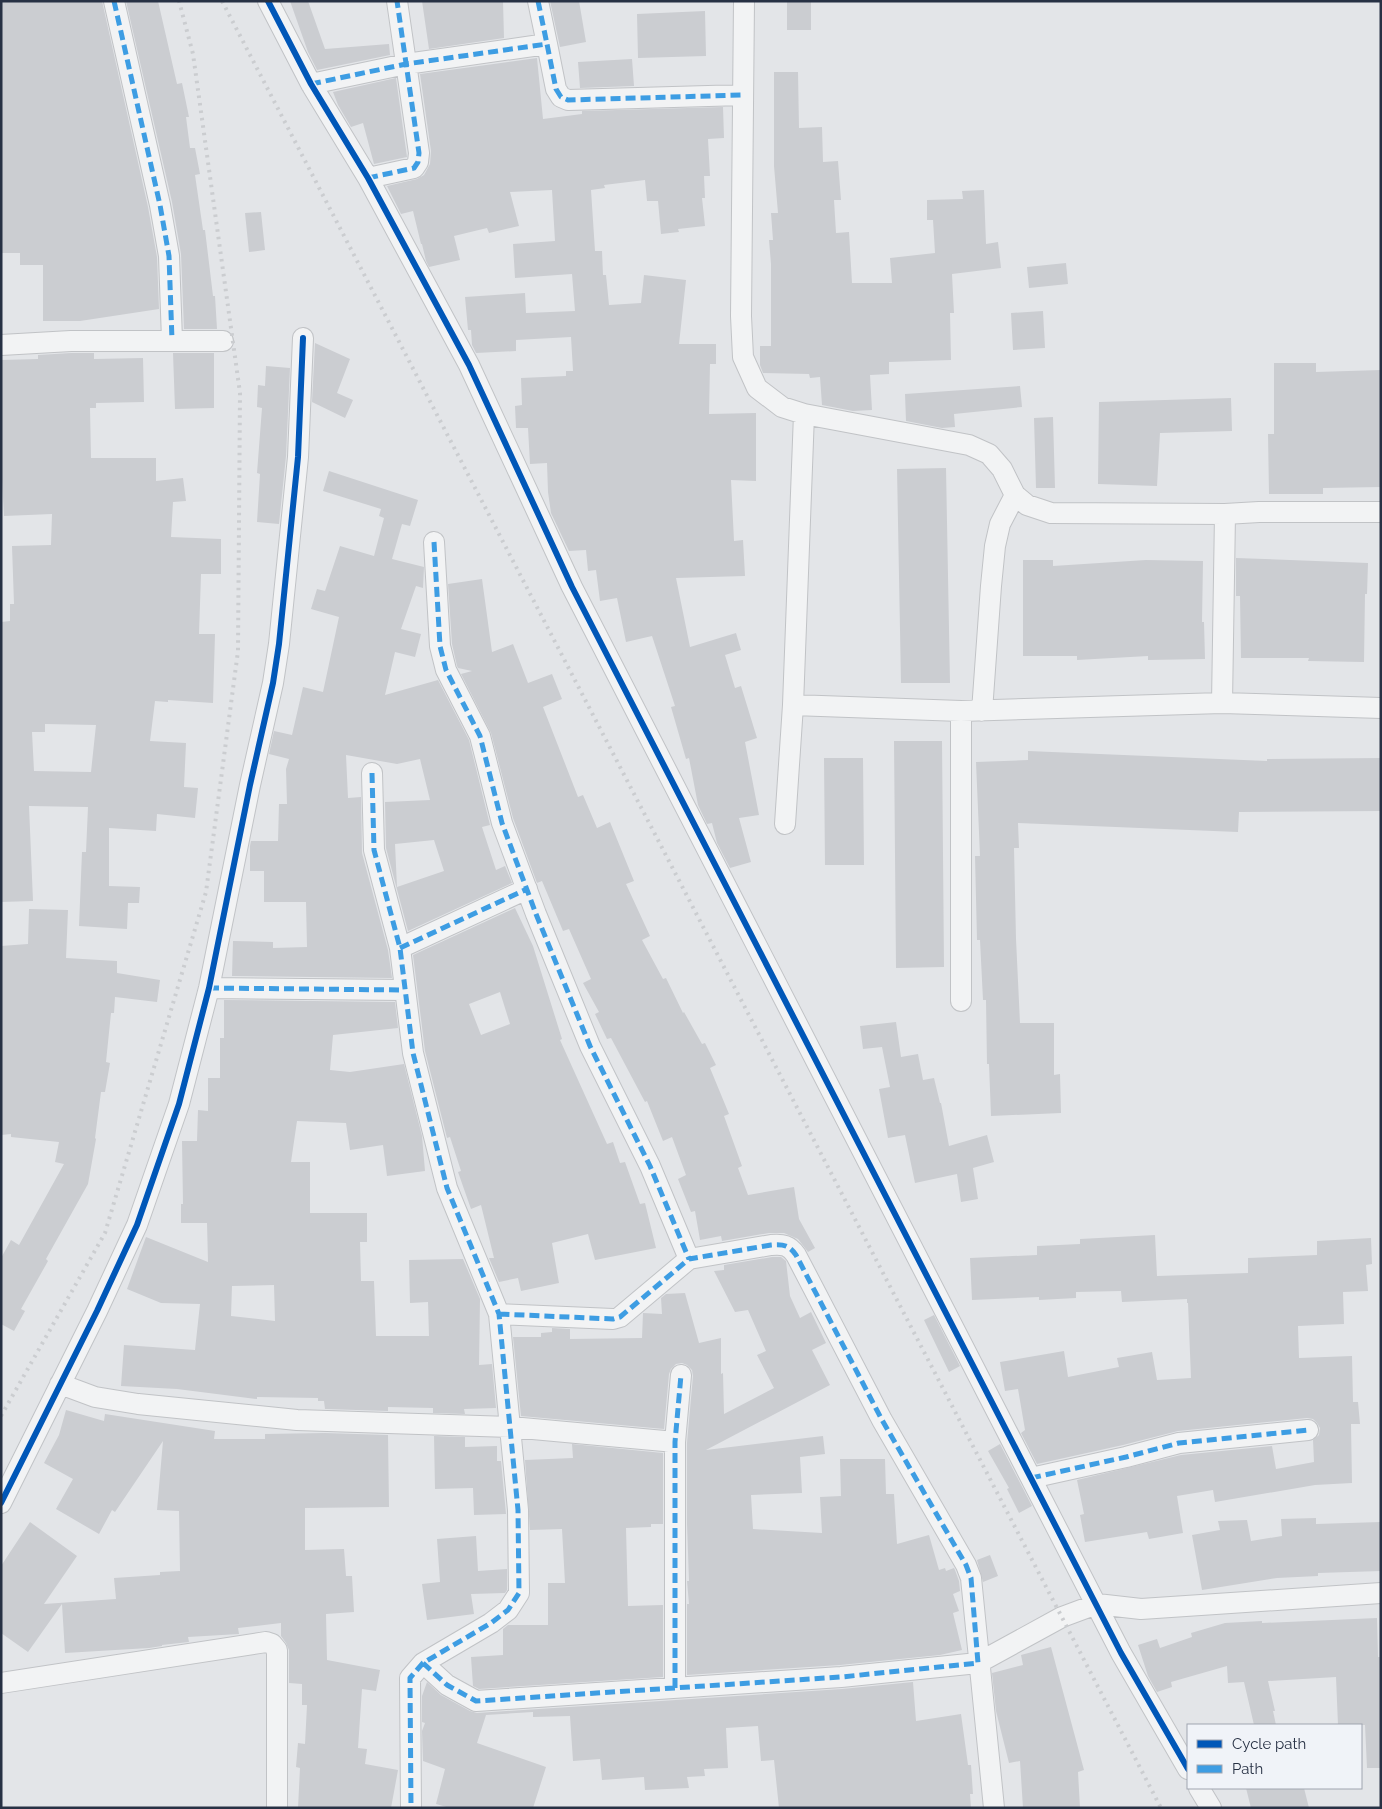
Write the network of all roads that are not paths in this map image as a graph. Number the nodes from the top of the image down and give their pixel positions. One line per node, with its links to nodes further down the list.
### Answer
1 (114, 1): 12 (street)
2 (268, 1): 8 (street)
3 (397, 1): 7 (street)
4 (538, 1): 6 (street)
5 (744, 1): 9 (street)
6 (547, 44): 7 (street); 9 (street)
7 (406, 64): 8 (street); 10 (street)
8 (311, 84): 10 (street)
9 (743, 94): 15 (street)
10 (368, 178): 39 (street)
11 (303, 338): 29 (street)
12 (172, 340): 13 (street); 14 (street)
13 (222, 341)
14 (1, 345)
15 (804, 414): 16 (street); 21 (street)
16 (1014, 495): 18 (street); 24 (street)
17 (1381, 512): 18 (street)
18 (1224, 514): 20 (street)
19 (434, 542): 27 (street)
20 (1222, 703): 22 (street); 24 (street)
21 (793, 705): 23 (street); 26 (street)
22 (1381, 708)
23 (962, 711): 24 (street); 31 (street)
24 (982, 711)
25 (372, 772): 28 (street)
26 (785, 824)
27 (527, 889): 28 (street); 32 (street)
28 (400, 948): 30 (street)
29 (209, 988): 30 (street); 35 (street)
30 (404, 990): 33 (street)
31 (961, 1001)
32 (689, 1259): 33 (street); 44 (street)
33 (499, 1314): 36 (street)
34 (680, 1375): 38 (street)
35 (60, 1384): 36 (street); 40 (street)
36 (511, 1426): 38 (street); 43 (street)
37 (1308, 1430): 39 (street)
38 (675, 1442): 46 (street)
39 (1031, 1478): 42 (street)
40 (1, 1503)
41 (1381, 1593): 42 (street)
42 (1097, 1604): 44 (street); 47 (street)
43 (423, 1663): 46 (street); 50 (street)
44 (978, 1663): 46 (street); 51 (street)
45 (1, 1682): 49 (street)
46 (675, 1688)
47 (1187, 1767)
48 (1200, 1789): 52 (street)
49 (277, 1808)
50 (411, 1808)
51 (994, 1808)
52 (1211, 1808)

